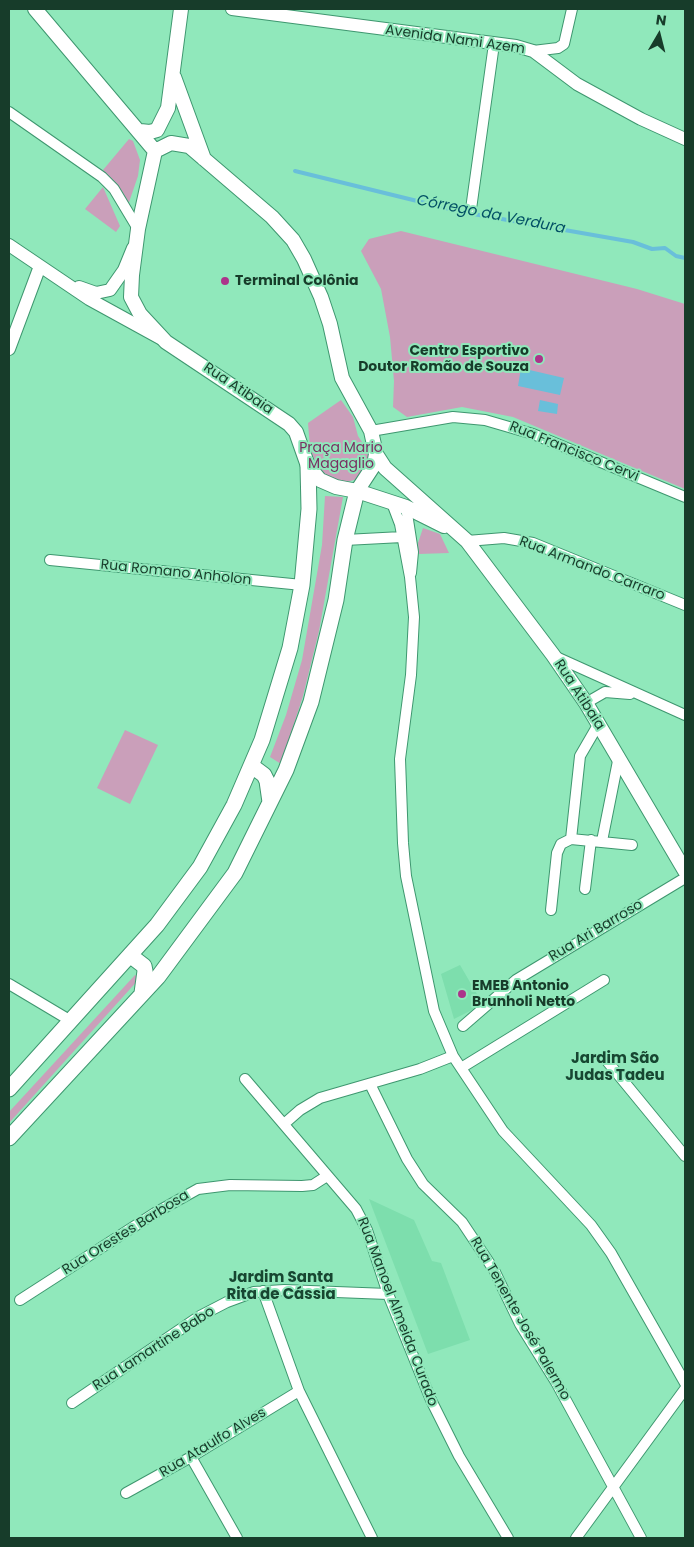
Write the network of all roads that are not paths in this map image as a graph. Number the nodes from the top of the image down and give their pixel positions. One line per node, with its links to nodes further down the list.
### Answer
1 (35, 9): 9 (main road)
2 (180, 9): 7 (main road)
3 (232, 9): 5 (street, Avenida Nami Azem)
4 (572, 9): 6 (street)
5 (494, 44): 6 (street, Avenida Nami Azem); 13 (street)
6 (533, 51): 10 (street, Avenida Nami Azem)
7 (173, 74): 9 (main road); 12 (main road)
8 (9, 112): 14 (street)
9 (140, 131): 11 (main road)
10 (685, 139)
11 (155, 151): 12 (main road); 14 (main road)
12 (204, 160): 20 (main road)
13 (471, 209)
14 (137, 235): 17 (street); 18 (main road)
15 (9, 245): 16 (street, Rua Atibaia)
16 (40, 266): 17 (street, Rua Atibaia); 19 (street)
17 (68, 284): 18 (street, Rua Atibaia)
18 (166, 342): 22 (main road, Rua Atibaia)
19 (9, 349)
20 (371, 431): 21 (main road); 25 (street, Rua Francisco Cervi)
21 (376, 454): 23 (main road, Rua Atibaia); 24 (main road)
22 (308, 466): 24 (main road, Rua Atibaia); 34 (main road)
23 (385, 468): 27 (main road); 28 (main road, Rua Atibaia)
24 (357, 491): 26 (main road, Rua Atibaia); 30 (main road)
25 (685, 497)
26 (392, 502): 27 (main road, Rua Atibaia); 29 (street)
27 (406, 507): 28 (main road, Rua Atibaia); 33 (street)
28 (455, 531): 31 (main road, Rua Atibaia)
29 (402, 537): 30 (street); 33 (street)
30 (345, 540): 43 (main road)
31 (467, 541): 35 (street, Rua Armando Carraro); 36 (main road, Rua Atibaia)
32 (50, 560): 34 (street, Rua Romano Anholon)
33 (410, 577): 57 (street)
34 (302, 585): 42 (main road)
35 (685, 605)
36 (553, 655): 37 (street); 38 (main road, Rua Atibaia)
37 (638, 695): 38 (street); 39 (street)
38 (586, 703): 40 (main road, Rua Atibaia)
39 (685, 715)
40 (598, 725): 41 (main road, Rua Atibaia); 44 (street)
41 (619, 756): 45 (street); 47 (main road, Rua Atibaia)
42 (252, 766): 43 (main road); 51 (main road)
43 (270, 804): 54 (main road)
44 (571, 839): 45 (street); 50 (street)
45 (596, 840): 46 (street); 49 (street)
46 (632, 845)
47 (685, 871)
48 (685, 878): 56 (street, Rua Ari Barroso)
49 (585, 889)
50 (551, 910)
51 (131, 956): 54 (main road); 55 (main road)
52 (604, 980): 59 (street)
53 (9, 984): 55 (street)
54 (141, 994): 64 (main road)
55 (71, 1021): 62 (main road)
56 (463, 1026)
57 (453, 1056): 59 (street); 61 (street)
58 (607, 1061): 65 (street)
59 (461, 1068): 70 (street)
60 (245, 1079): 63 (street, Rua Manoel Almeida Curado)
61 (370, 1084): 63 (street); 75 (street, Rua Tenente José Palermo)
62 (9, 1089)
63 (284, 1124): 66 (street, Rua Manoel Almeida Curado)
64 (9, 1138)
65 (685, 1156)
66 (327, 1176): 68 (street, Rua Manoel Almeida Curado); 69 (street, Rua Orestes Barbosa)
67 (263, 1291): 68 (street, Rua Lamartine Babo); 72 (street); 73 (street, Rua Lamartine Babo)
68 (388, 1294): 79 (street, Rua Manoel Almeida Curado)
69 (20, 1300)
70 (685, 1383)
71 (685, 1389): 75 (street)
72 (299, 1391): 74 (street, Rua Ataulfo Alves); 78 (street)
73 (72, 1403)
74 (191, 1457): 76 (street, Rua Ataulfo Alves); 77 (street)
75 (614, 1489): 80 (street); 81 (street, Rua Tenente José Palermo)
76 (126, 1493)
77 (237, 1538)
78 (372, 1538)
79 (508, 1538)
80 (576, 1538)
81 (641, 1538)

